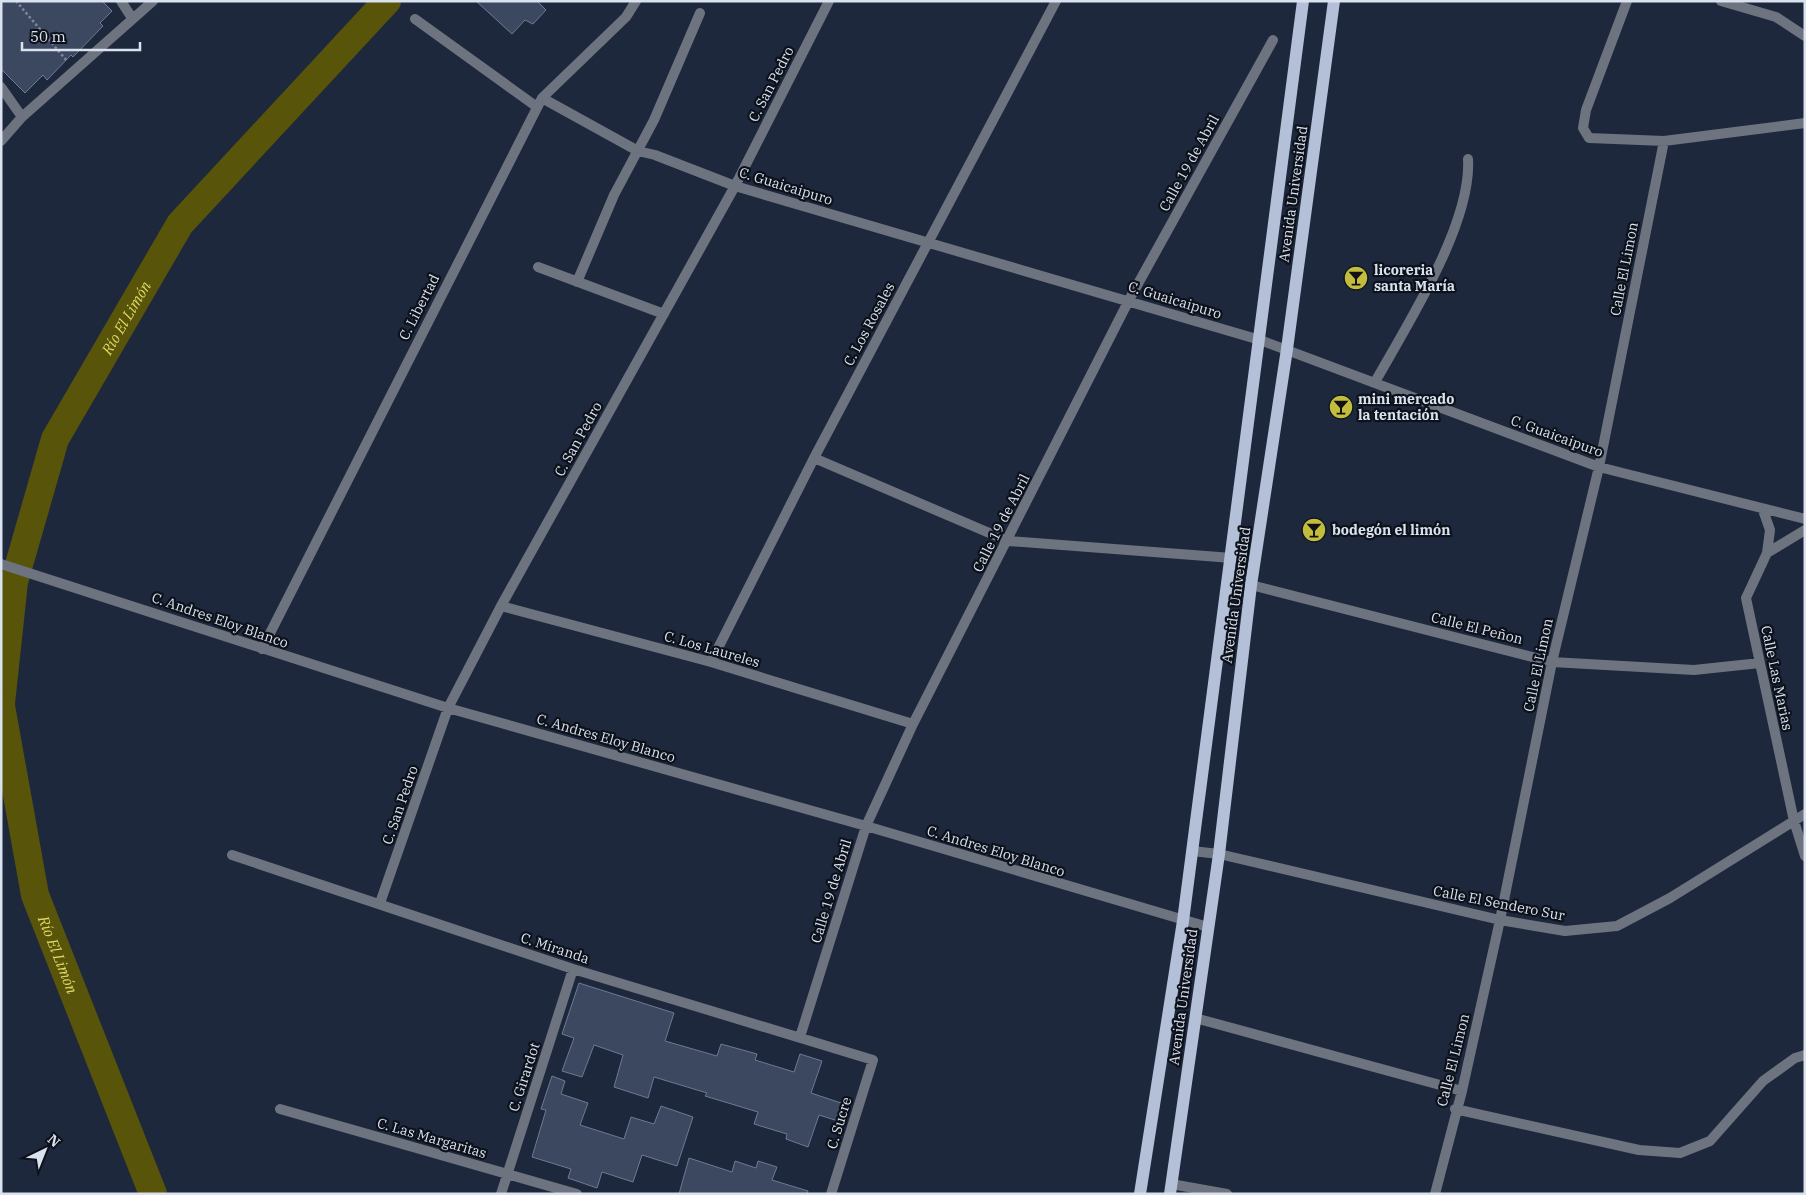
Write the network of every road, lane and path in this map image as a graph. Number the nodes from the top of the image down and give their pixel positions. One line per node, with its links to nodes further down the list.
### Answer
1 (16, 1): 16 (path)
2 (121, 1): 12 (street)
3 (153, 1): 12 (street)
4 (636, 1): 18 (street, C. Libertad)
5 (829, 1): 25 (street, C. San Pedro)
6 (1056, 1): 26 (street, C. Los Rosales)
7 (1303, 1): 31 (main road, Avenida Universidad)
8 (1334, 1): 32 (main road, Avenida Universidad)
9 (1627, 1): 21 (street)
10 (1721, 1): 14 (street)
11 (700, 13): 23 (street)
12 (132, 18): 16 (street)
13 (415, 19): 18 (street, C. Guaicaipuro)
14 (1805, 36)
15 (1273, 40): 29 (street, Calle 19 de Abril)
16 (74, 70): 19 (street)
17 (1, 87): 19 (street)
18 (539, 102): 23 (street, C. Guaicaipuro); 45 (street, C. Libertad)
19 (22, 117): 22 (street)
20 (1805, 123): 21 (street)
21 (1664, 140): 35 (street, Calle El Limon)
22 (1, 141)
23 (638, 152): 25 (street, C. Guaicaipuro); 28 (street)
24 (1468, 159): 33 (street)
25 (735, 186): 26 (street, C. Guaicaipuro); 30 (street, C. San Pedro)
26 (928, 243): 29 (street, C. Guaicaipuro); 34 (street, C. Los Rosales)
27 (538, 267): 28 (street)
28 (577, 282): 30 (street)
29 (1129, 300): 31 (street, C. Guaicaipuro); 39 (street, Calle 19 de Abril)
30 (664, 314): 44 (street, C. San Pedro)
31 (1260, 340): 32 (street, C. Guaicaipuro); 41 (main road, Avenida Universidad)
32 (1287, 349): 33 (street, C. Guaicaipuro); 43 (main road, Avenida Universidad)
33 (1375, 382): 35 (street, C. Guaicaipuro)
34 (814, 458): 39 (street); 46 (street, C. Los Rosales)
35 (1599, 467): 36 (street, C. Guaicaipuro); 47 (street, Calle El Limon)
36 (1763, 510): 37 (street, C. Guaicaipuro); 40 (street)
37 (1805, 519)
38 (1805, 530): 40 (street)
39 (1008, 541): 41 (street); 50 (street, Calle 19 de Abril)
40 (1768, 553): 48 (street, Calle Las Marias)
41 (1232, 558): 54 (main road, Avenida Universidad)
42 (1, 564): 45 (street, C. Andres Eloy Blanco)
43 (1251, 585): 47 (street, Calle El Peñon); 55 (main road, Avenida Universidad)
44 (502, 606): 46 (street, C. Los Laureles); 49 (street, C. San Pedro)
45 (262, 649): 49 (street, C. Andres Eloy Blanco)
46 (712, 662): 50 (street, C. Los Laureles)
47 (1552, 662): 48 (street, Calle El Peñon); 59 (street, Calle El Limon)
48 (1760, 663): 52 (street, Calle Las Marias)
49 (448, 708): 53 (street, C. Andres Eloy Blanco); 58 (street, C. San Pedro)
50 (914, 724): 53 (street, Calle 19 de Abril)
51 (1805, 814): 52 (street, Calle El Sendero Sur)
52 (1794, 821): 57 (street, Calle Las Marias); 59 (street, Calle El Sendero Sur)
53 (866, 826): 60 (street, C. Andres Eloy Blanco); 64 (street, Calle 19 de Abril)
54 (1192, 851): 55 (street, Calle El Sendero Sur); 60 (main road, Avenida Universidad)
55 (1219, 854): 59 (street, Calle El Sendero Sur); 61 (main road, Avenida Universidad)
56 (232, 855): 58 (street, C. Miranda)
57 (1805, 856)
58 (380, 903): 62 (street, C. Miranda)
59 (1500, 920): 67 (street, Calle El Limon)
60 (1183, 921): 61 (street, C. Andres Eloy Blanco); 75 (main road, Avenida Universidad)
61 (1208, 927): 63 (main road, Avenida Universidad)
62 (573, 969): 64 (street, C. Miranda); 70 (street, C. Girardot)
63 (1195, 1018): 67 (street); 71 (main road, Avenida Universidad)
64 (800, 1037): 66 (street, C. Miranda)
65 (1805, 1055): 69 (street)
66 (873, 1060): 74 (street, C. Sucre)
67 (1462, 1091): 69 (street, Calle El Limon)
68 (280, 1109): 70 (street, C. Las Margaritas)
69 (1455, 1109): 77 (street, Calle El Limon)
70 (508, 1174): 72 (street, C. Girardot); 73 (street, C. Las Margaritas)
71 (1170, 1189): 76 (street)
72 (501, 1194)
73 (577, 1194)
74 (831, 1194)
75 (1140, 1194)
76 (1227, 1194)
77 (1435, 1194)

